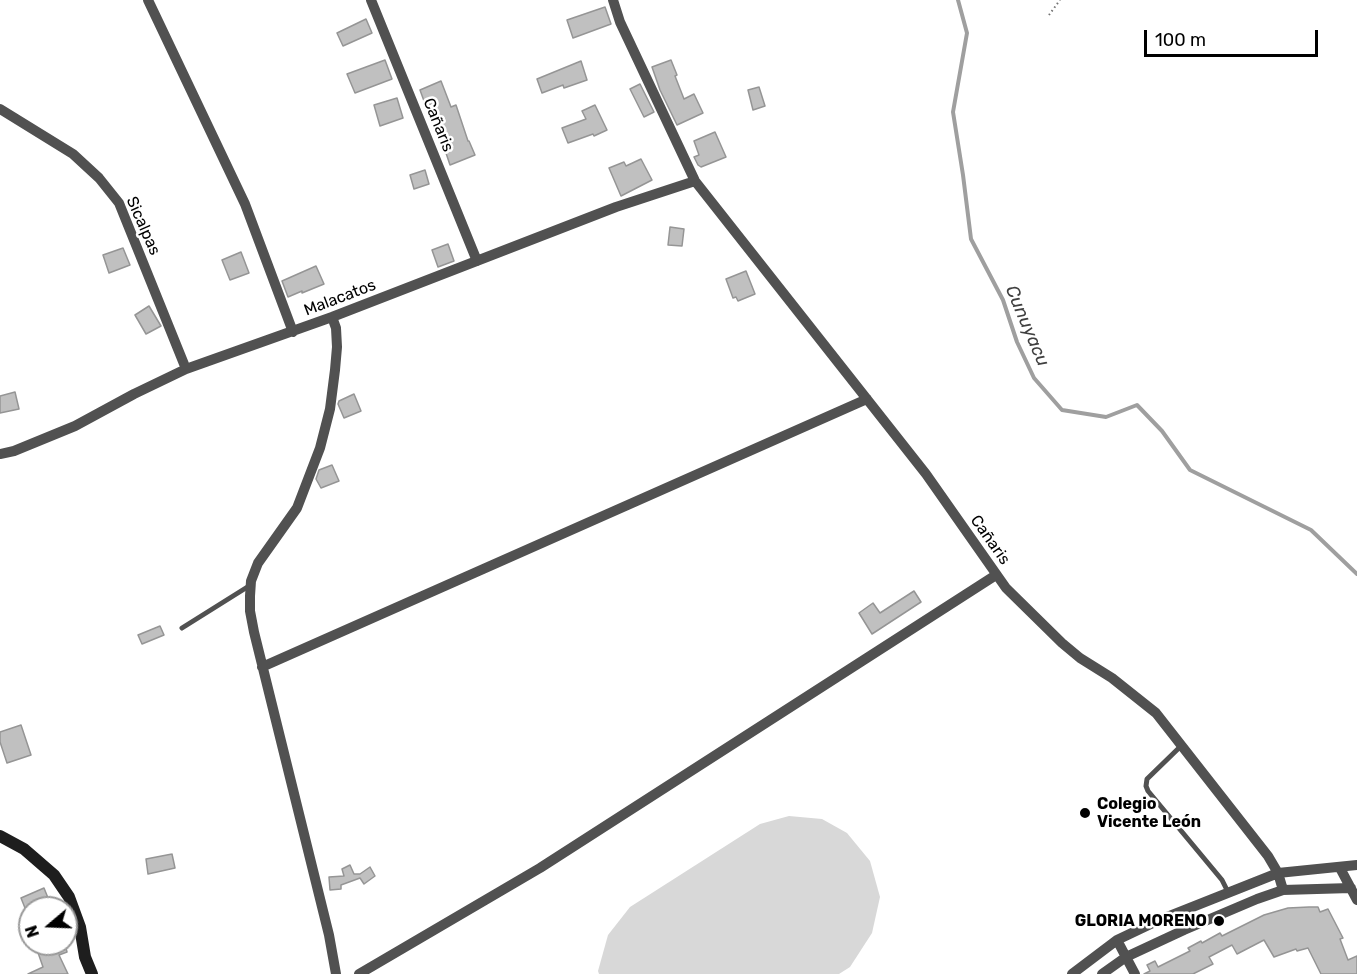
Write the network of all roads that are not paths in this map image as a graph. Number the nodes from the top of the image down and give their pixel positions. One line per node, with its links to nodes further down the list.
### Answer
1 (148, 0): 8 (street)
2 (371, 0): 6 (street, Cañaris)
3 (613, 0): 5 (street, Cañaris)
4 (0, 109): 9 (street, Sicalpas)
5 (695, 181): 6 (street, Malacatos); 10 (street, Cañaris)
6 (477, 261): 7 (street, Malacatos)
7 (332, 317): 8 (street, Malacatos); 13 (street)
8 (293, 332): 9 (street, Malacatos)
9 (186, 369): 11 (street, Malacatos)
10 (867, 399): 12 (street, Cañaris); 15 (street)
11 (0, 454)
12 (996, 574): 16 (street, Cañaris); 29 (street)
13 (251, 585): 14 (lane); 15 (street)
14 (182, 627)
15 (262, 667): 28 (street)
16 (1182, 745): 20 (street, Cañaris); 23 (lane)
17 (0, 836): 27 (street)
18 (1357, 865): 19 (street)
19 (1340, 868): 20 (street); 21 (street)
20 (1278, 873): 22 (street, Cañaris); 23 (street)
21 (1351, 888): 22 (street); 24 (street)
22 (1283, 890): 26 (street)
23 (1228, 892): 25 (street)
24 (1357, 900)
25 (1117, 940): 26 (street); 30 (street)
26 (1126, 957): 31 (street); 32 (street)
27 (92, 974)
28 (336, 974)
29 (359, 974)
30 (1072, 974)
31 (1102, 974)
32 (1135, 974)

